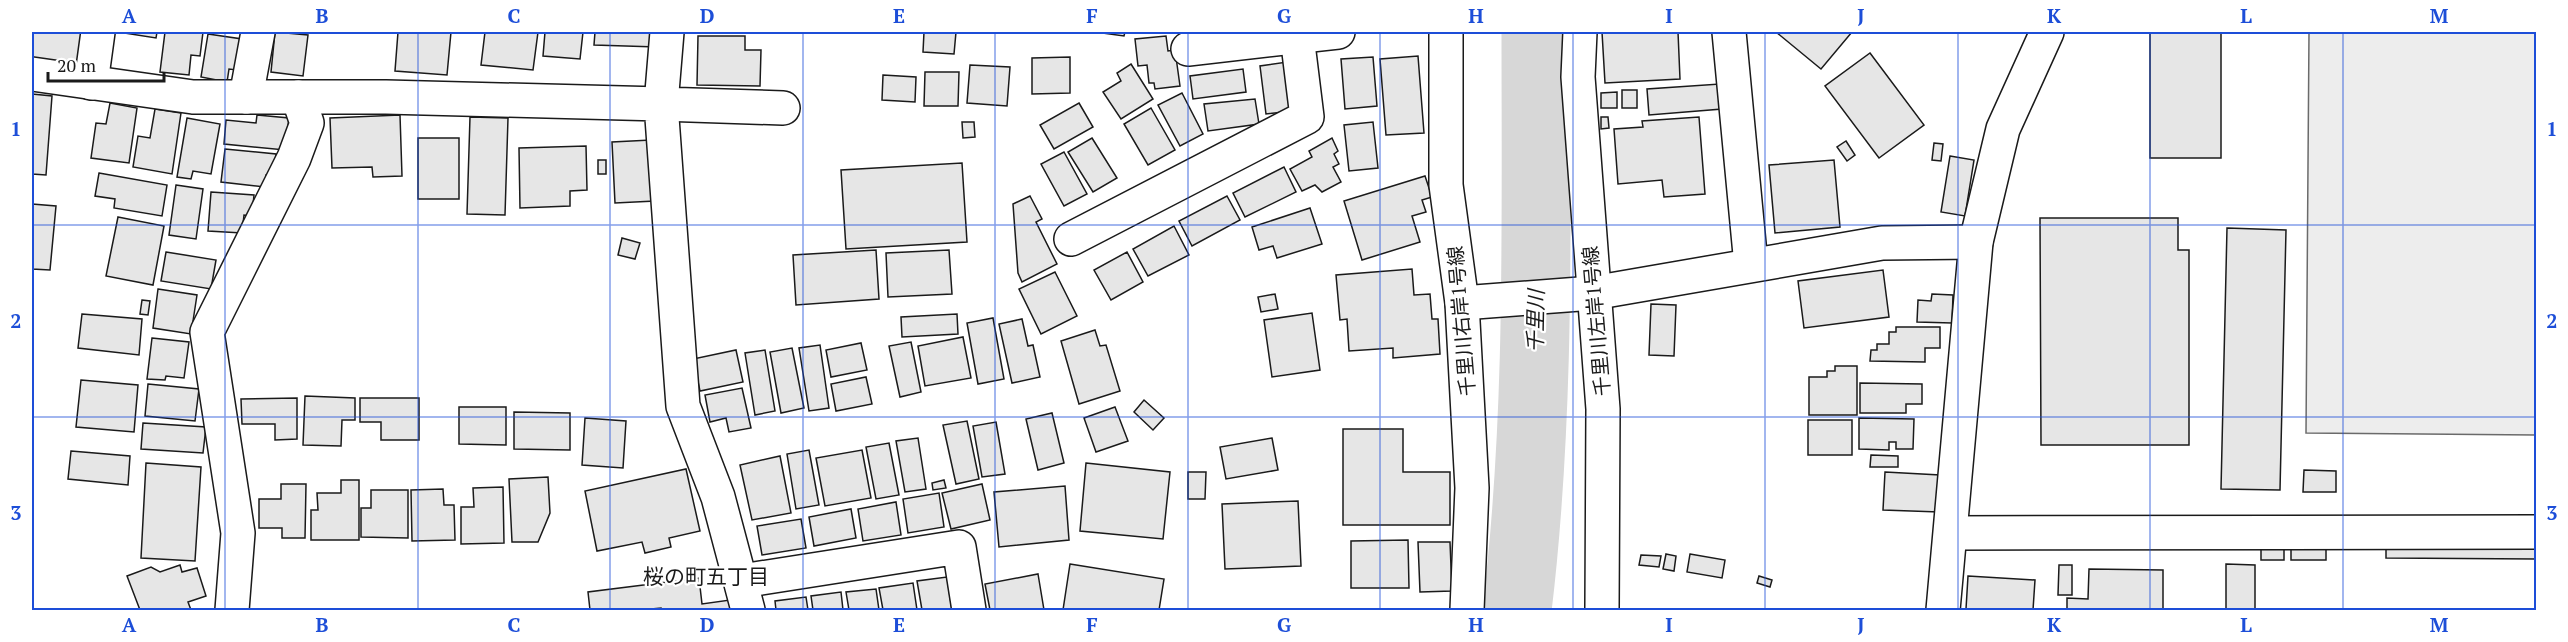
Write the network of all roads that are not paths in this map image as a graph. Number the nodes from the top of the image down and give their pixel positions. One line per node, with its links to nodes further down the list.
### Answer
1 (98, 32): 12 (street)
2 (258, 32): 13 (street)
3 (667, 32): 15 (street)
4 (1338, 32): 9 (street)
5 (1446, 32): 21 (street, 千里川右岸1号線)
6 (1580, 32): 20 (street, 千里川左岸1号線)
7 (1729, 32): 19 (street)
8 (2047, 32): 18 (street)
9 (1297, 36): 10 (street); 17 (street)
10 (1188, 49)
11 (32, 74): 12 (street)
12 (91, 82): 13 (street)
13 (246, 97): 14 (street)
14 (298, 97): 15 (street); 25 (street)
15 (660, 104): 16 (street); 24 (street)
16 (783, 108)
17 (1071, 238)
18 (1976, 242): 19 (street); 23 (street)
19 (1751, 265): 20 (street)
20 (1593, 293): 21 (street); 28 (street, 千里川左岸1号線)
21 (1462, 303): 27 (street, 千里川右岸1号線)
22 (2536, 532): 23 (street)
23 (1952, 533): 29 (street)
24 (745, 596): 26 (street)
25 (232, 610)
26 (969, 610)
27 (1467, 610)
28 (1602, 610)
29 (1943, 610)

